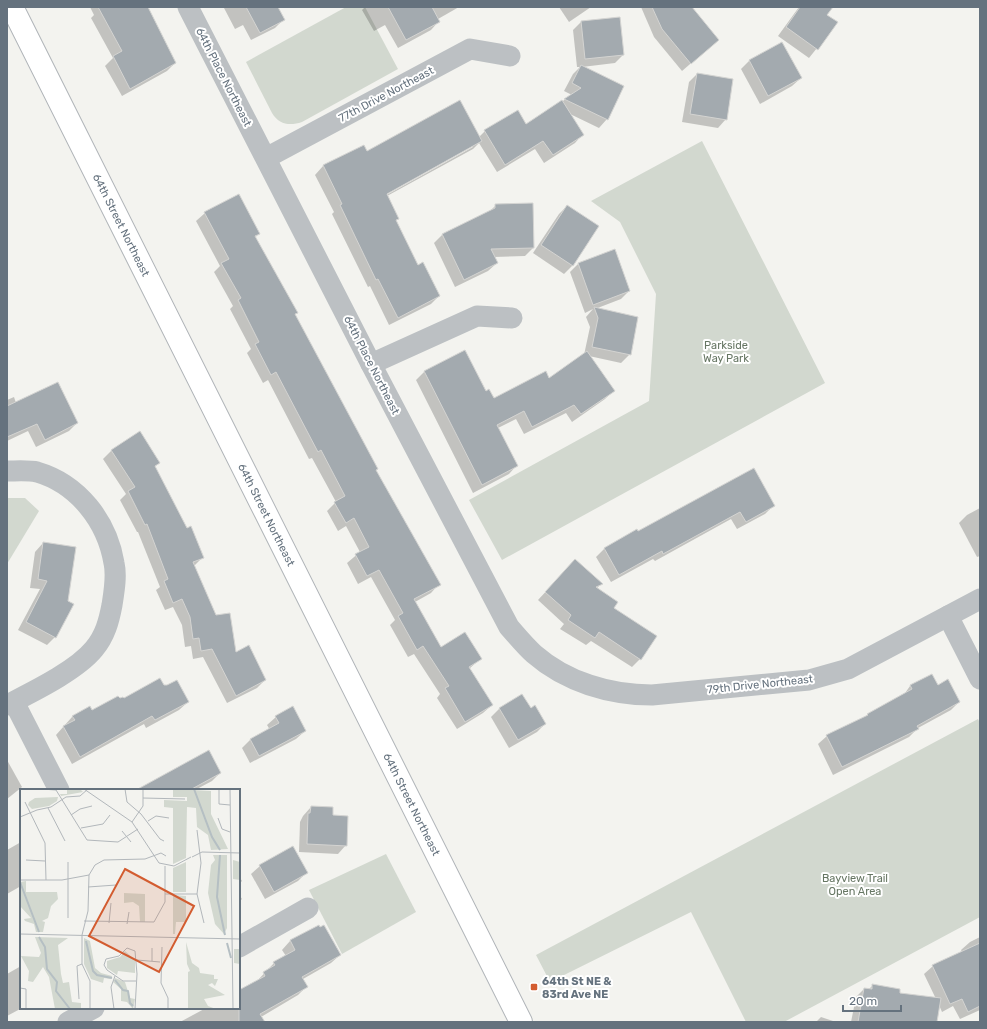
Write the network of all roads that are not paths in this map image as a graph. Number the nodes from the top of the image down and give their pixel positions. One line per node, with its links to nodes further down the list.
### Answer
1 (12, 7): 18 (main road, 64th Street Northeast)
2 (188, 7): 4 (street, 64th Place Northeast)
3 (510, 56): 4 (street, 77th Drive Northeast)
4 (266, 158): 6 (street, 64th Place Northeast)
5 (512, 318): 6 (street)
6 (371, 364): 11 (street, 64th Place Northeast)
7 (7, 471): 12 (street)
8 (980, 599): 9 (street, 79th Drive Northeast)
9 (948, 616): 10 (street); 11 (street, 79th Drive Northeast)
10 (980, 679)
11 (595, 688)
12 (10, 704): 13 (street)
13 (58, 789)
14 (308, 908): 15 (street)
15 (240, 946)
16 (92, 1009): 17 (street)
17 (68, 1022)
18 (521, 1022)

